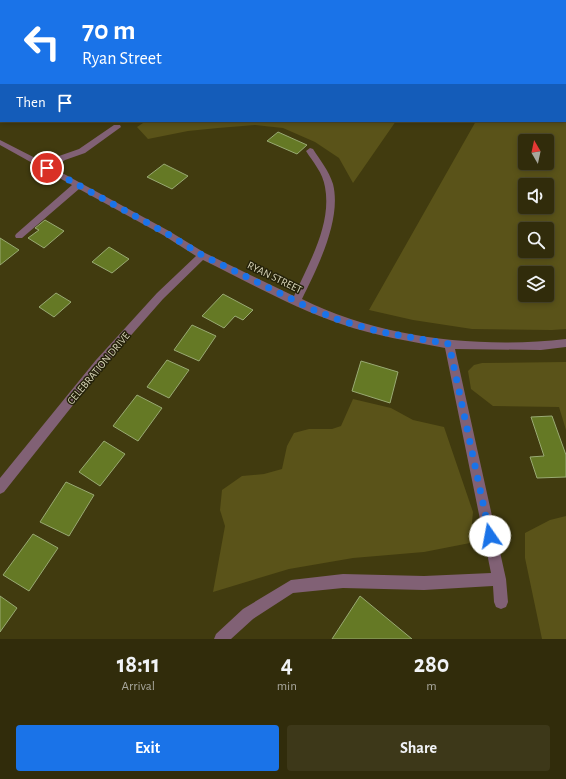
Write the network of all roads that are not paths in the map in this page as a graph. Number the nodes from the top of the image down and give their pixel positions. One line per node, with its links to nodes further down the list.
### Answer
1 (117, 127): 4 (street)
2 (0, 142): 4 (street, RYAN STREET)
3 (310, 151): 8 (street)
4 (47, 168): 5 (street, RYAN STREET)
5 (78, 185): 6 (street); 7 (street, RYAN STREET)
6 (18, 236)
7 (202, 255): 8 (street, RYAN STREET); 11 (street, CELEBRATION DRIVE)
8 (296, 301): 10 (street, RYAN STREET)
9 (566, 343): 10 (street, RYAN STREET)
10 (449, 344): 12 (street)
11 (0, 488)
12 (499, 579): 13 (street); 14 (street)
13 (500, 602)
14 (221, 639)

